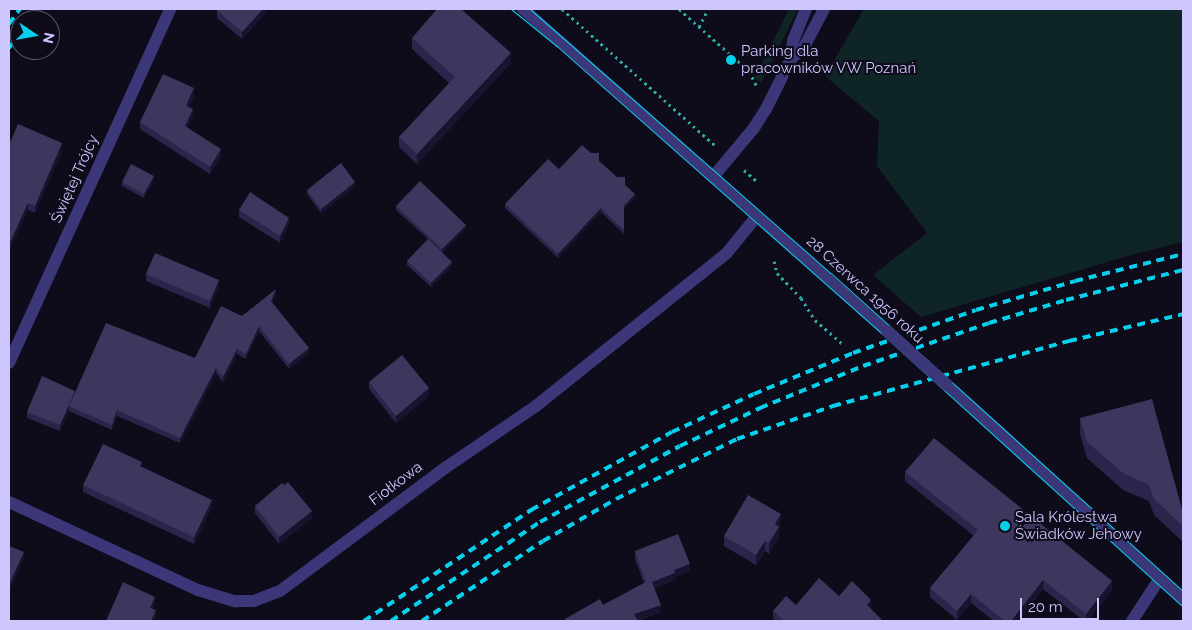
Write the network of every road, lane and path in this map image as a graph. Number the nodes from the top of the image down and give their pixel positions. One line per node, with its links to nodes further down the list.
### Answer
1 (170, 9): 17 (street, Świętej Trójcy)
2 (523, 9): 12 (street, 28 Czerwca 1956 roku)
3 (562, 9): 11 (path)
4 (679, 9): 8 (path)
5 (708, 9): 8 (path)
6 (806, 9): 9 (street)
7 (824, 9): 9 (street)
8 (699, 27): 10 (path)
9 (791, 59): 11 (street)
10 (756, 85)
11 (729, 158): 12 (street); 13 (path)
12 (714, 177): 14 (street, 28 Czerwca 1956 roku)
13 (758, 182)
14 (757, 216): 18 (street, Fiołkowa); 19 (street, 28 Czerwca 1956 roku, bridge)
15 (774, 261): 16 (path)
16 (844, 345)
17 (9, 363)
18 (9, 502)
19 (1160, 578): 20 (street, 28 Czerwca 1956 roku); 21 (street)
20 (1183, 599)
21 (1132, 621)

